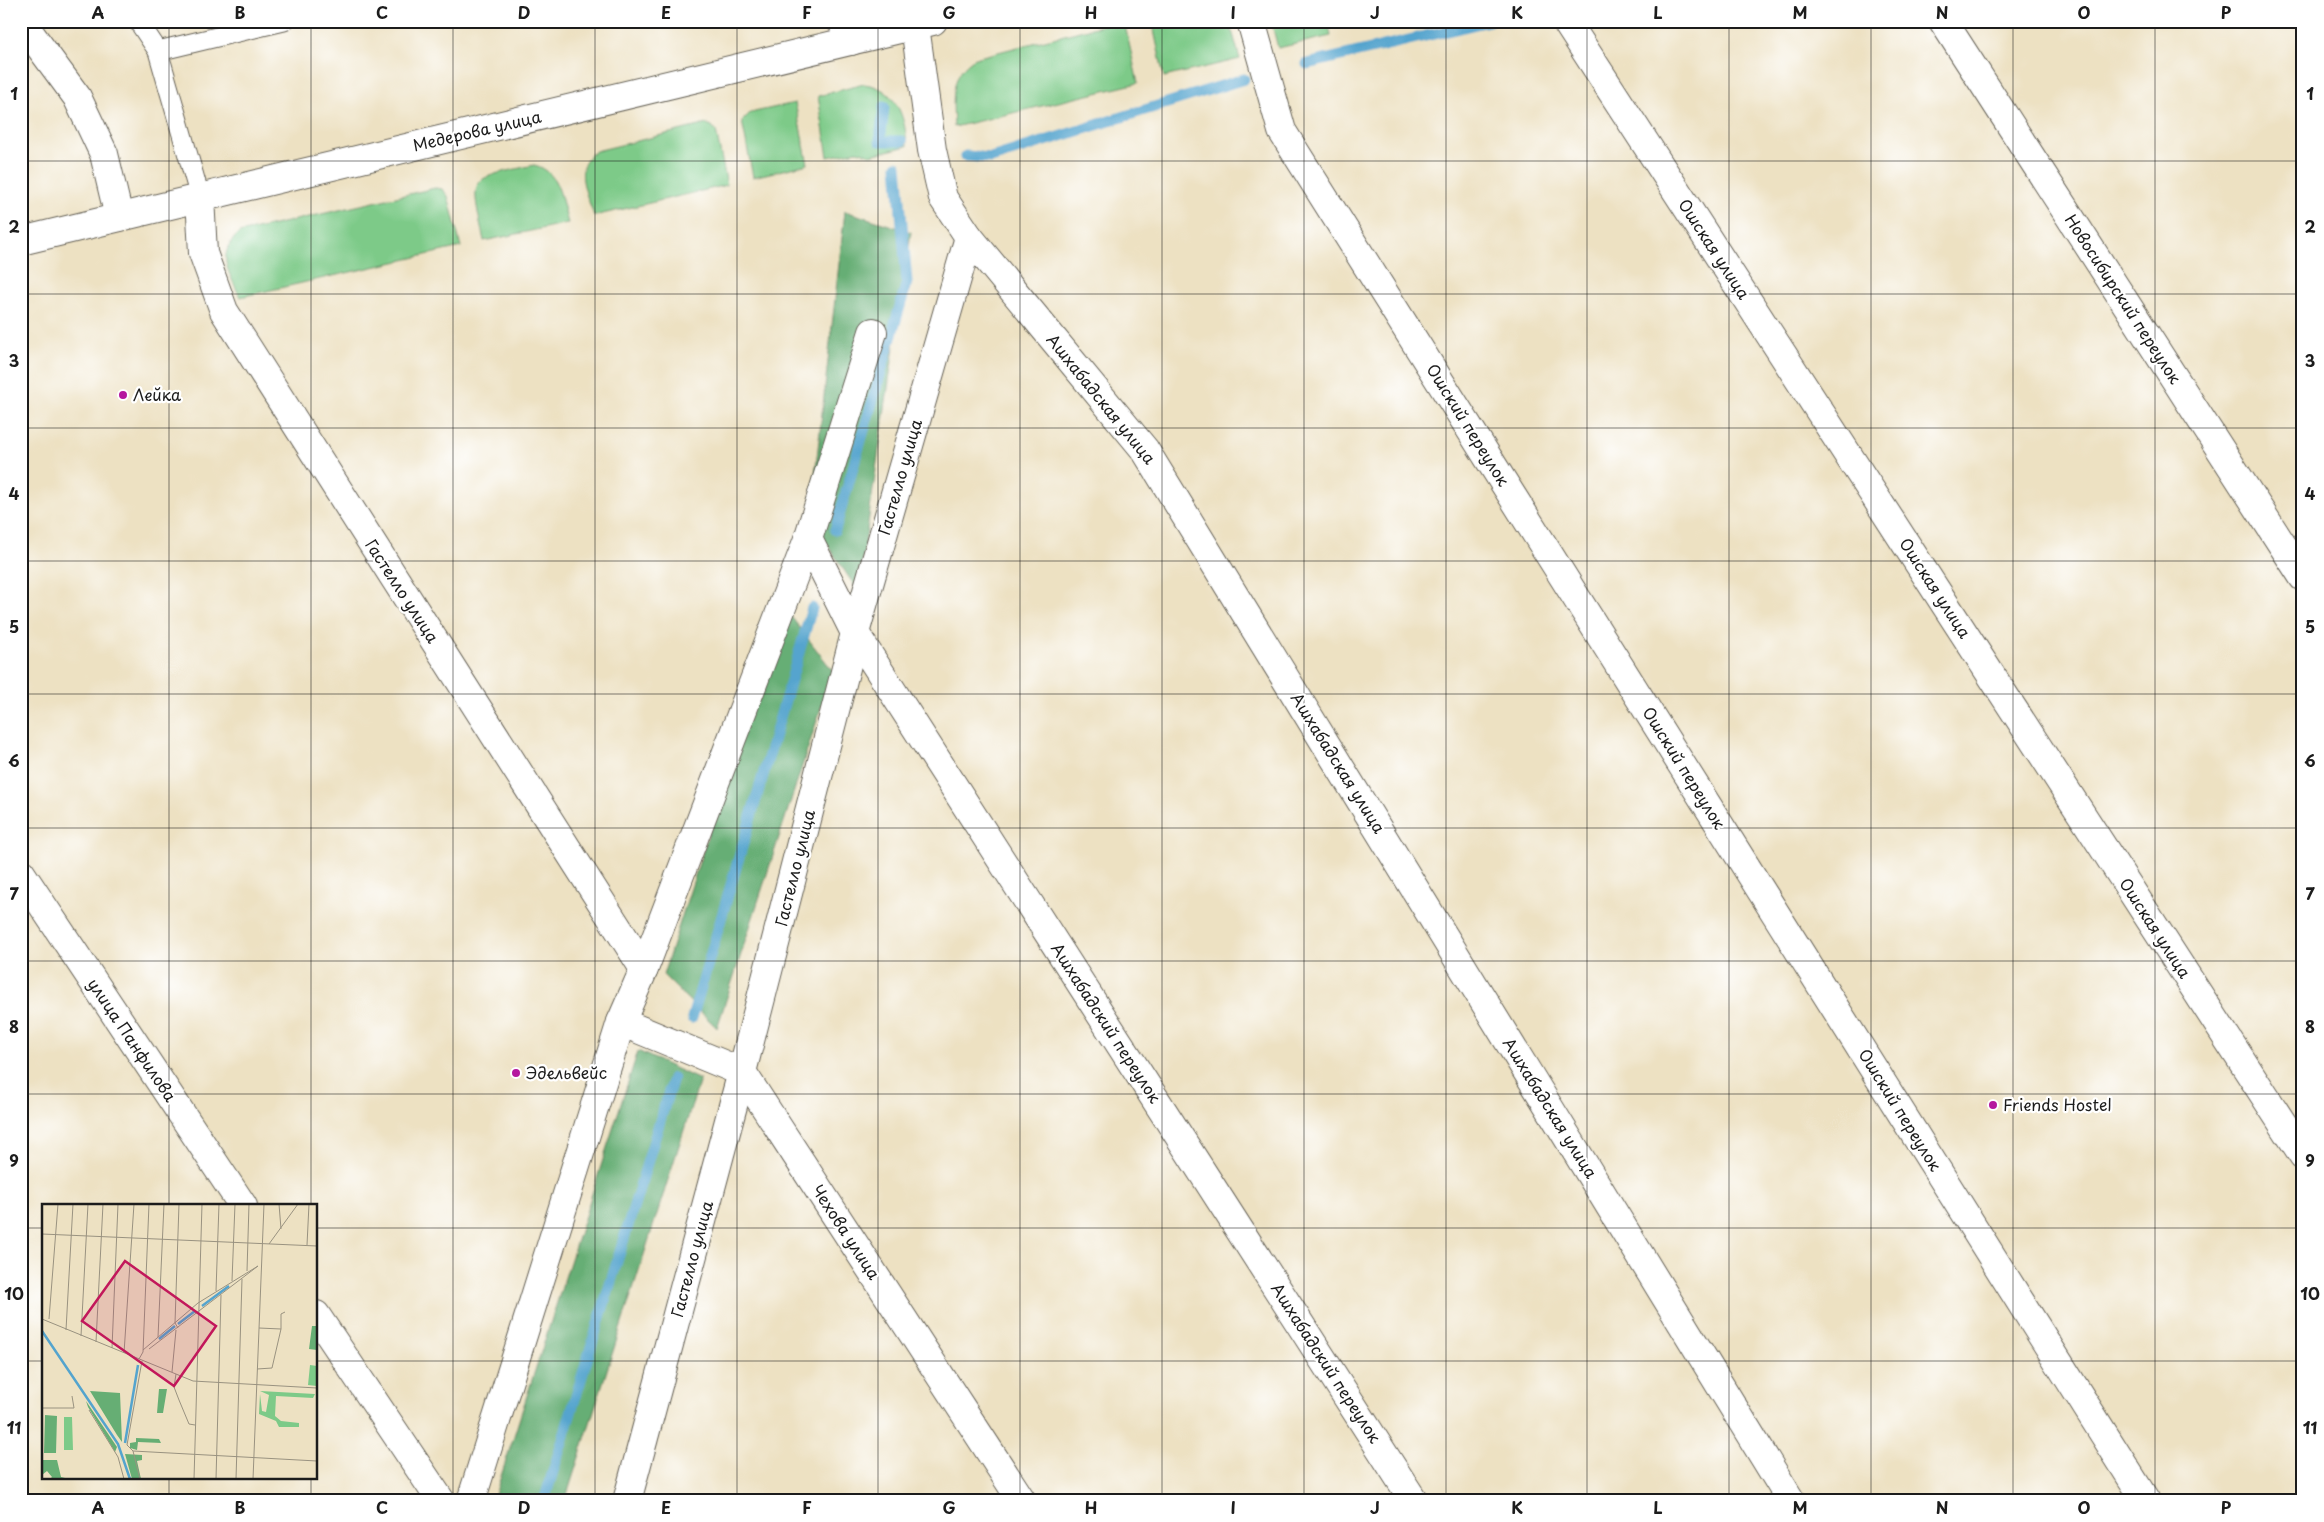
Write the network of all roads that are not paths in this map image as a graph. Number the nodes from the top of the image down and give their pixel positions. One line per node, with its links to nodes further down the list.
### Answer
1 (138, 21): 9 (lane)
2 (284, 21): 9 (lane)
3 (1251, 21): 31 (street, Ошский переулок)
4 (1566, 21): 22 (street, Ошская улица)
5 (1943, 21): 16 (street, Новосибирский переулок)
6 (21, 22): 11 (street)
7 (924, 23): 8 (street, Медерова улица); 12 (street, Ашхабадская улица)
8 (847, 31): 10 (street, Медерова улица)
9 (158, 50): 10 (lane)
10 (200, 197): 11 (street, Медерова улица); 19 (street, Гастелло улица)
11 (119, 216): 13 (street, Медерова улица)
12 (969, 237): 17 (street, Гастелло улица); 30 (street, Ашхабадская улица)
13 (21, 241)
14 (873, 332): 15 (street)
15 (808, 539): 17 (street, Ашхабадский переулок); 19 (street)
16 (2303, 577)
17 (855, 633): 21 (street, Гастелло улица); 29 (street, Ашхабадский переулок)
18 (21, 873): 23 (street, улица Панфилова)
19 (644, 969): 20 (street)
20 (621, 1022): 21 (street); 26 (street)
21 (742, 1072): 27 (street, Гастелло улица); 28 (street, Чехова улица)
22 (2303, 1155)
23 (243, 1204)
24 (318, 1317): 25 (street)
25 (441, 1501)
26 (471, 1501)
27 (628, 1501)
28 (1022, 1501)
29 (1414, 1501)
30 (1791, 1501)
31 (2146, 1501)

